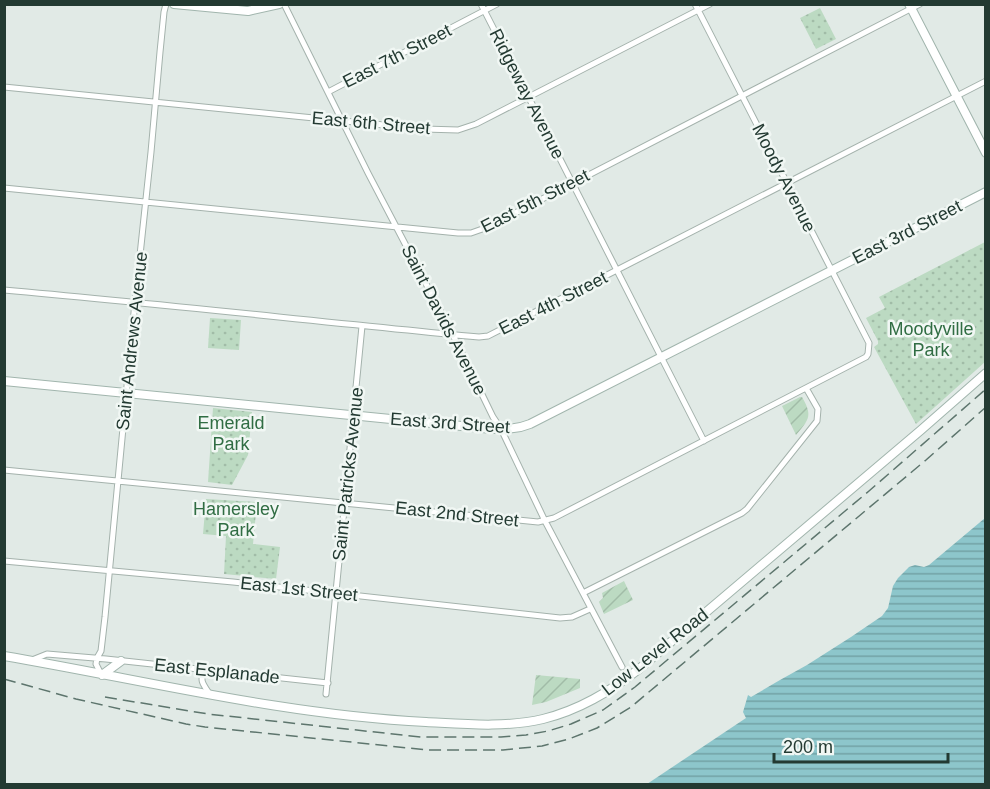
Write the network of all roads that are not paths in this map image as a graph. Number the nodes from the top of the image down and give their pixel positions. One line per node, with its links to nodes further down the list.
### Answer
1 (166, 4): 16 (street, Saint Andrews Avenue)
2 (174, 4): 3 (street)
3 (281, 4): 12 (street, Saint Davids Avenue)
4 (481, 4): 9 (street, Ridgeway Avenue)
5 (497, 4): 9 (street, East 7th Street)
6 (710, 4): 8 (street, East 6th Street)
7 (914, 6): 13 (street, East 5th Street); 14 (street)
8 (696, 7): 13 (street, Moody Avenue); 15 (street, East 6th Street)
9 (484, 11): 12 (street, East 7th Street); 15 (street, Ridgeway Avenue)
10 (986, 81): 14 (street, East 4th Street)
11 (4, 87): 16 (street, East 6th Street)
12 (328, 92): 17 (street, Saint Davids Avenue)
13 (742, 96): 19 (street, East 5th Street); 20 (street, Moody Avenue)
14 (956, 96): 18 (street); 20 (street, East 4th Street)
15 (528, 97): 17 (street, East 6th Street); 19 (street, Ridgeway Avenue)
16 (155, 102): 17 (street, East 6th Street); 23 (street, Saint Andrews Avenue)
17 (342, 120): 24 (street, Saint Davids Avenue)
18 (986, 153)
19 (572, 183): 24 (street, East 5th Street); 25 (street, Ridgeway Avenue)
20 (786, 183): 25 (street, East 4th Street); 26 (street, Moody Avenue)
21 (4, 188): 23 (street, East 5th Street)
22 (986, 192): 26 (street, East 3rd Street)
23 (146, 203): 24 (street, East 5th Street); 28 (street, Saint Andrews Avenue)
24 (396, 227): 30 (street, Saint Davids Avenue)
25 (617, 270): 30 (street, East 4th Street); 32 (street, Ridgeway Avenue)
26 (831, 271): 31 (street, Moody Avenue); 32 (street, East 3rd Street)
27 (4, 290): 28 (street, East 4th Street)
28 (135, 302): 29 (street, East 4th Street); 36 (street, Saint Andrews Avenue)
29 (362, 326): 30 (street, East 4th Street); 37 (street, Saint Patricks Avenue)
30 (452, 334): 38 (street, Saint Davids Avenue)
31 (869, 351): 35 (street, East 2nd Street)
32 (662, 357): 38 (street, East 3rd Street); 39 (street, Ridgeway Avenue)
33 (986, 373): 60 (street, Low Level Road)
34 (4, 381): 36 (street, East 3rd Street)
35 (806, 388): 39 (street, East 2nd Street); 47 (street)
36 (126, 393): 37 (street, East 3rd Street); 41 (street, Saint Andrews Avenue)
37 (354, 416): 38 (street, East 3rd Street); 42 (street, Saint Patricks Avenue)
38 (501, 429): 43 (street, Saint Davids Avenue)
39 (704, 441): 43 (street, East 2nd Street)
40 (4, 470): 41 (street, East 2nd Street)
41 (118, 482): 42 (street, East 2nd Street); 45 (street, Saint Andrews Avenue)
42 (345, 503): 43 (street, East 2nd Street); 46 (street, Saint Patricks Avenue)
43 (546, 521): 47 (street, Saint Davids Avenue)
44 (4, 561): 45 (street, East 1st Street)
45 (110, 570): 46 (street, East 1st Street); 49 (street, Saint Andrews Avenue)
46 (336, 593): 48 (street, East 1st Street); 58 (street, Saint Patricks Avenue)
47 (583, 593): 48 (street, Saint Davids Avenue)
48 (590, 609): 55 (street, Saint Davids Avenue)
49 (101, 651): 51 (street, Saint Andrews Avenue); 52 (street)
50 (4, 656): 53 (street, East Esplanade)
51 (97, 658): 52 (street, East Esplanade); 53 (street, East Esplanade); 57 (street)
52 (106, 659): 54 (street, East Esplanade)
53 (31, 661): 57 (street, East Esplanade)
54 (121, 661): 56 (street, East Esplanade); 57 (street)
55 (621, 667)
56 (204, 669): 58 (street, East Esplanade); 60 (street)
57 (102, 675): 60 (street, Low Level Road)
58 (328, 683): 59 (street, Saint Patricks Avenue)
59 (326, 694)
60 (210, 695)

